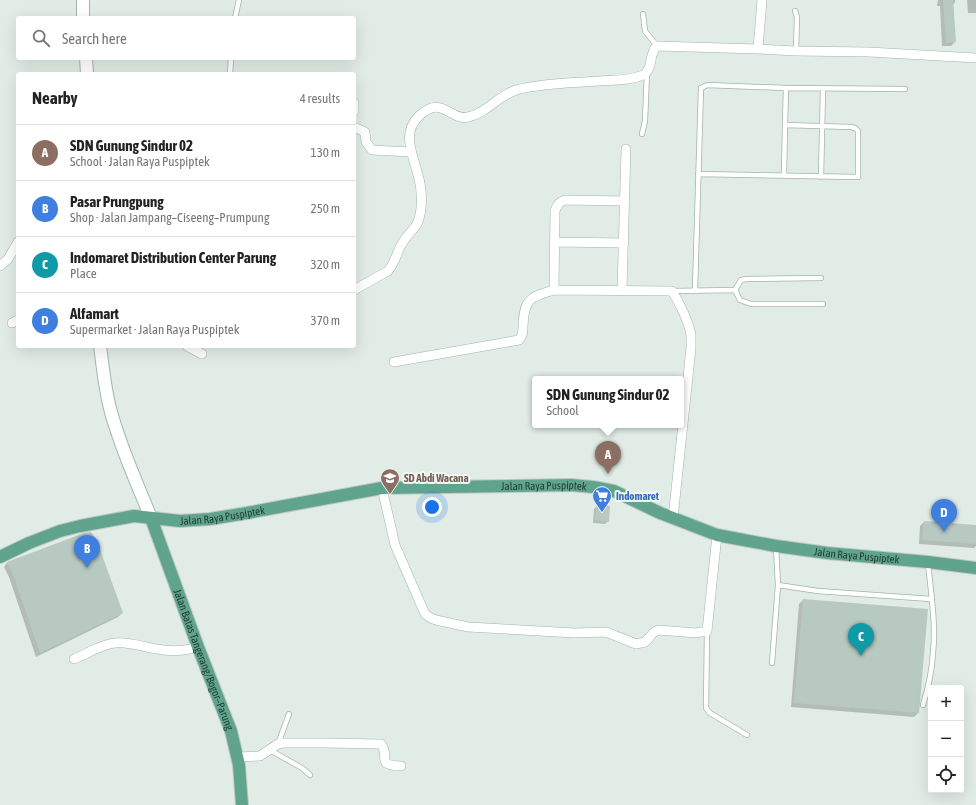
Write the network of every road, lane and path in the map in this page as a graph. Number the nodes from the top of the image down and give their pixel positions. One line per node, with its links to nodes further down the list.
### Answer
1 (83, 0): 6 (main road)
2 (239, 0): 7 (lane)
3 (762, 0): 9 (street)
4 (795, 11): 10 (lane)
5 (643, 14): 8 (lane)
6 (83, 16)
7 (235, 16)
8 (657, 46): 9 (street); 16 (street)
9 (758, 49): 10 (street)
10 (796, 52): 11 (street)
11 (976, 58)
12 (86, 60): 14 (main road)
13 (231, 60): 15 (lane)
14 (86, 72)
15 (230, 72)
16 (647, 72): 23 (lane); 25 (street)
17 (786, 88): 18 (lane); 20 (lane); 26 (lane)
18 (823, 89): 19 (lane); 21 (lane)
19 (905, 89)
20 (785, 125): 21 (lane); 27 (lane)
21 (821, 126): 28 (lane); 28 (lane)
22 (356, 129): 25 (street)
23 (642, 134)
24 (626, 149): 29 (street)
25 (411, 152): 35 (street)
26 (698, 174): 27 (lane); 38 (lane)
27 (784, 176): 28 (lane)
28 (820, 177)
29 (625, 201): 30 (street); 31 (street)
30 (554, 242): 31 (street); 36 (street)
31 (624, 243): 37 (street)
32 (16, 245): 33 (street)
33 (0, 266)
34 (820, 278): 39 (lane)
35 (356, 289)
36 (554, 290): 37 (street); 45 (street)
37 (622, 290): 40 (street)
38 (695, 290): 39 (lane); 40 (lane)
39 (735, 290): 41 (lane)
40 (672, 291): 46 (street)
41 (823, 304)
42 (100, 348): 49 (main road)
43 (191, 348): 44 (street)
44 (202, 354)
45 (394, 362)
46 (684, 414)
47 (683, 428): 50 (street)
48 (382, 488): 49 (main road, Jalan Raya Puspiptek); 50 (main road, Jalan Raya Puspiptek); 58 (street)
49 (151, 518): 53 (main road, Jalan Raya Puspiptek); 59 (main road, Jalan Batas Tangerang/Bogor–Parung)
50 (673, 518): 51 (main road, Jalan Raya Puspiptek)
51 (717, 535): 52 (main road, Jalan Raya Puspiptek); 58 (street)
52 (776, 546): 54 (main road, Jalan Raya Puspiptek); 56 (lane)
53 (0, 558)
54 (928, 562): 55 (main road, Jalan Raya Puspiptek); 57 (lane)
55 (976, 568)
56 (778, 585): 57 (lane); 61 (lane)
57 (931, 598): 62 (lane)
58 (708, 631): 64 (lane)
59 (198, 647): 60 (street); 66 (main road, Jalan Batas Tangerang/Bogor–Parung)
60 (74, 660)
61 (772, 663)
62 (923, 705)
63 (290, 714): 65 (lane)
64 (747, 734)
65 (274, 747): 66 (street); 67 (street); 68 (lane)
66 (237, 757): 69 (main road, Jalan Batas Tangerang/Bogor–Parung)
67 (401, 766)
68 (310, 775)
69 (242, 805)

